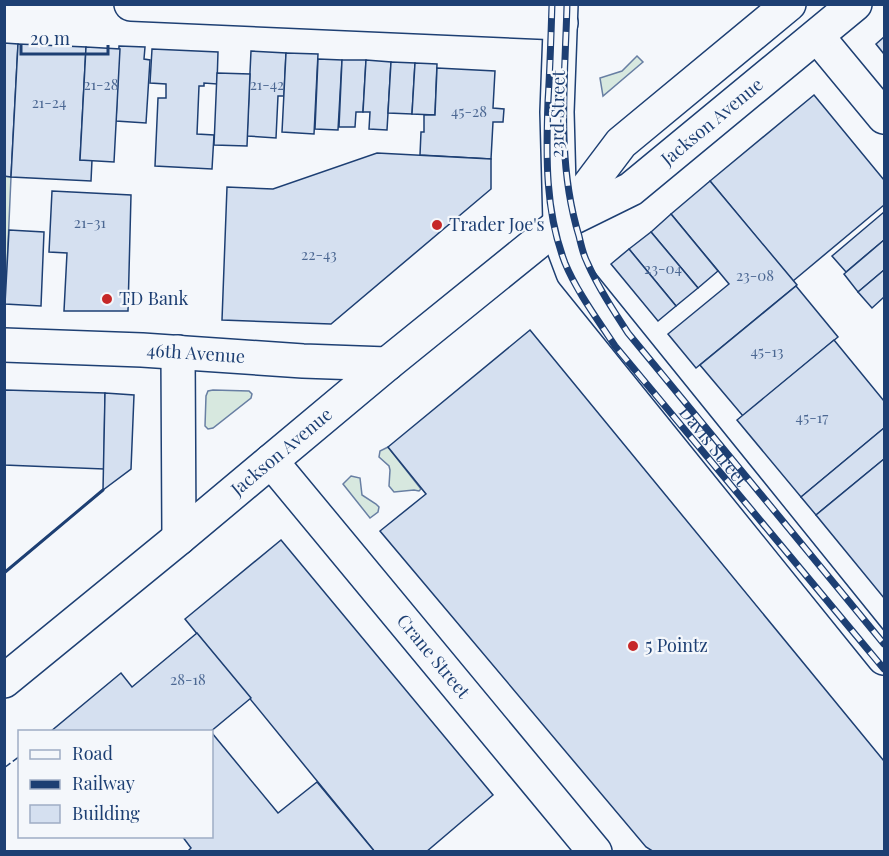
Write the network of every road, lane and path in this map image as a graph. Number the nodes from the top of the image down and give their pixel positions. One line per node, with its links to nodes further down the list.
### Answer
1 (131, 4): 4 (street)
2 (789, 4): 7 (street, Jackson Avenue)
3 (855, 4): 5 (street, Jackson Avenue)
4 (561, 14): 7 (street, 23rd Street)
5 (817, 36): 6 (street); 7 (street, Jackson Avenue)
6 (885, 117)
7 (560, 224): 10 (street, Jackson Avenue); 13 (street, Davis Street)
8 (4, 345): 9 (street, 46th Avenue)
9 (178, 352): 10 (street, 46th Avenue); 12 (street)
10 (387, 364): 11 (street, Jackson Avenue)
11 (271, 461): 12 (street, Jackson Avenue); 15 (street, Crane Street)
12 (179, 538): 14 (street, Jackson Avenue)
13 (885, 658)
14 (4, 681)
15 (595, 852)

